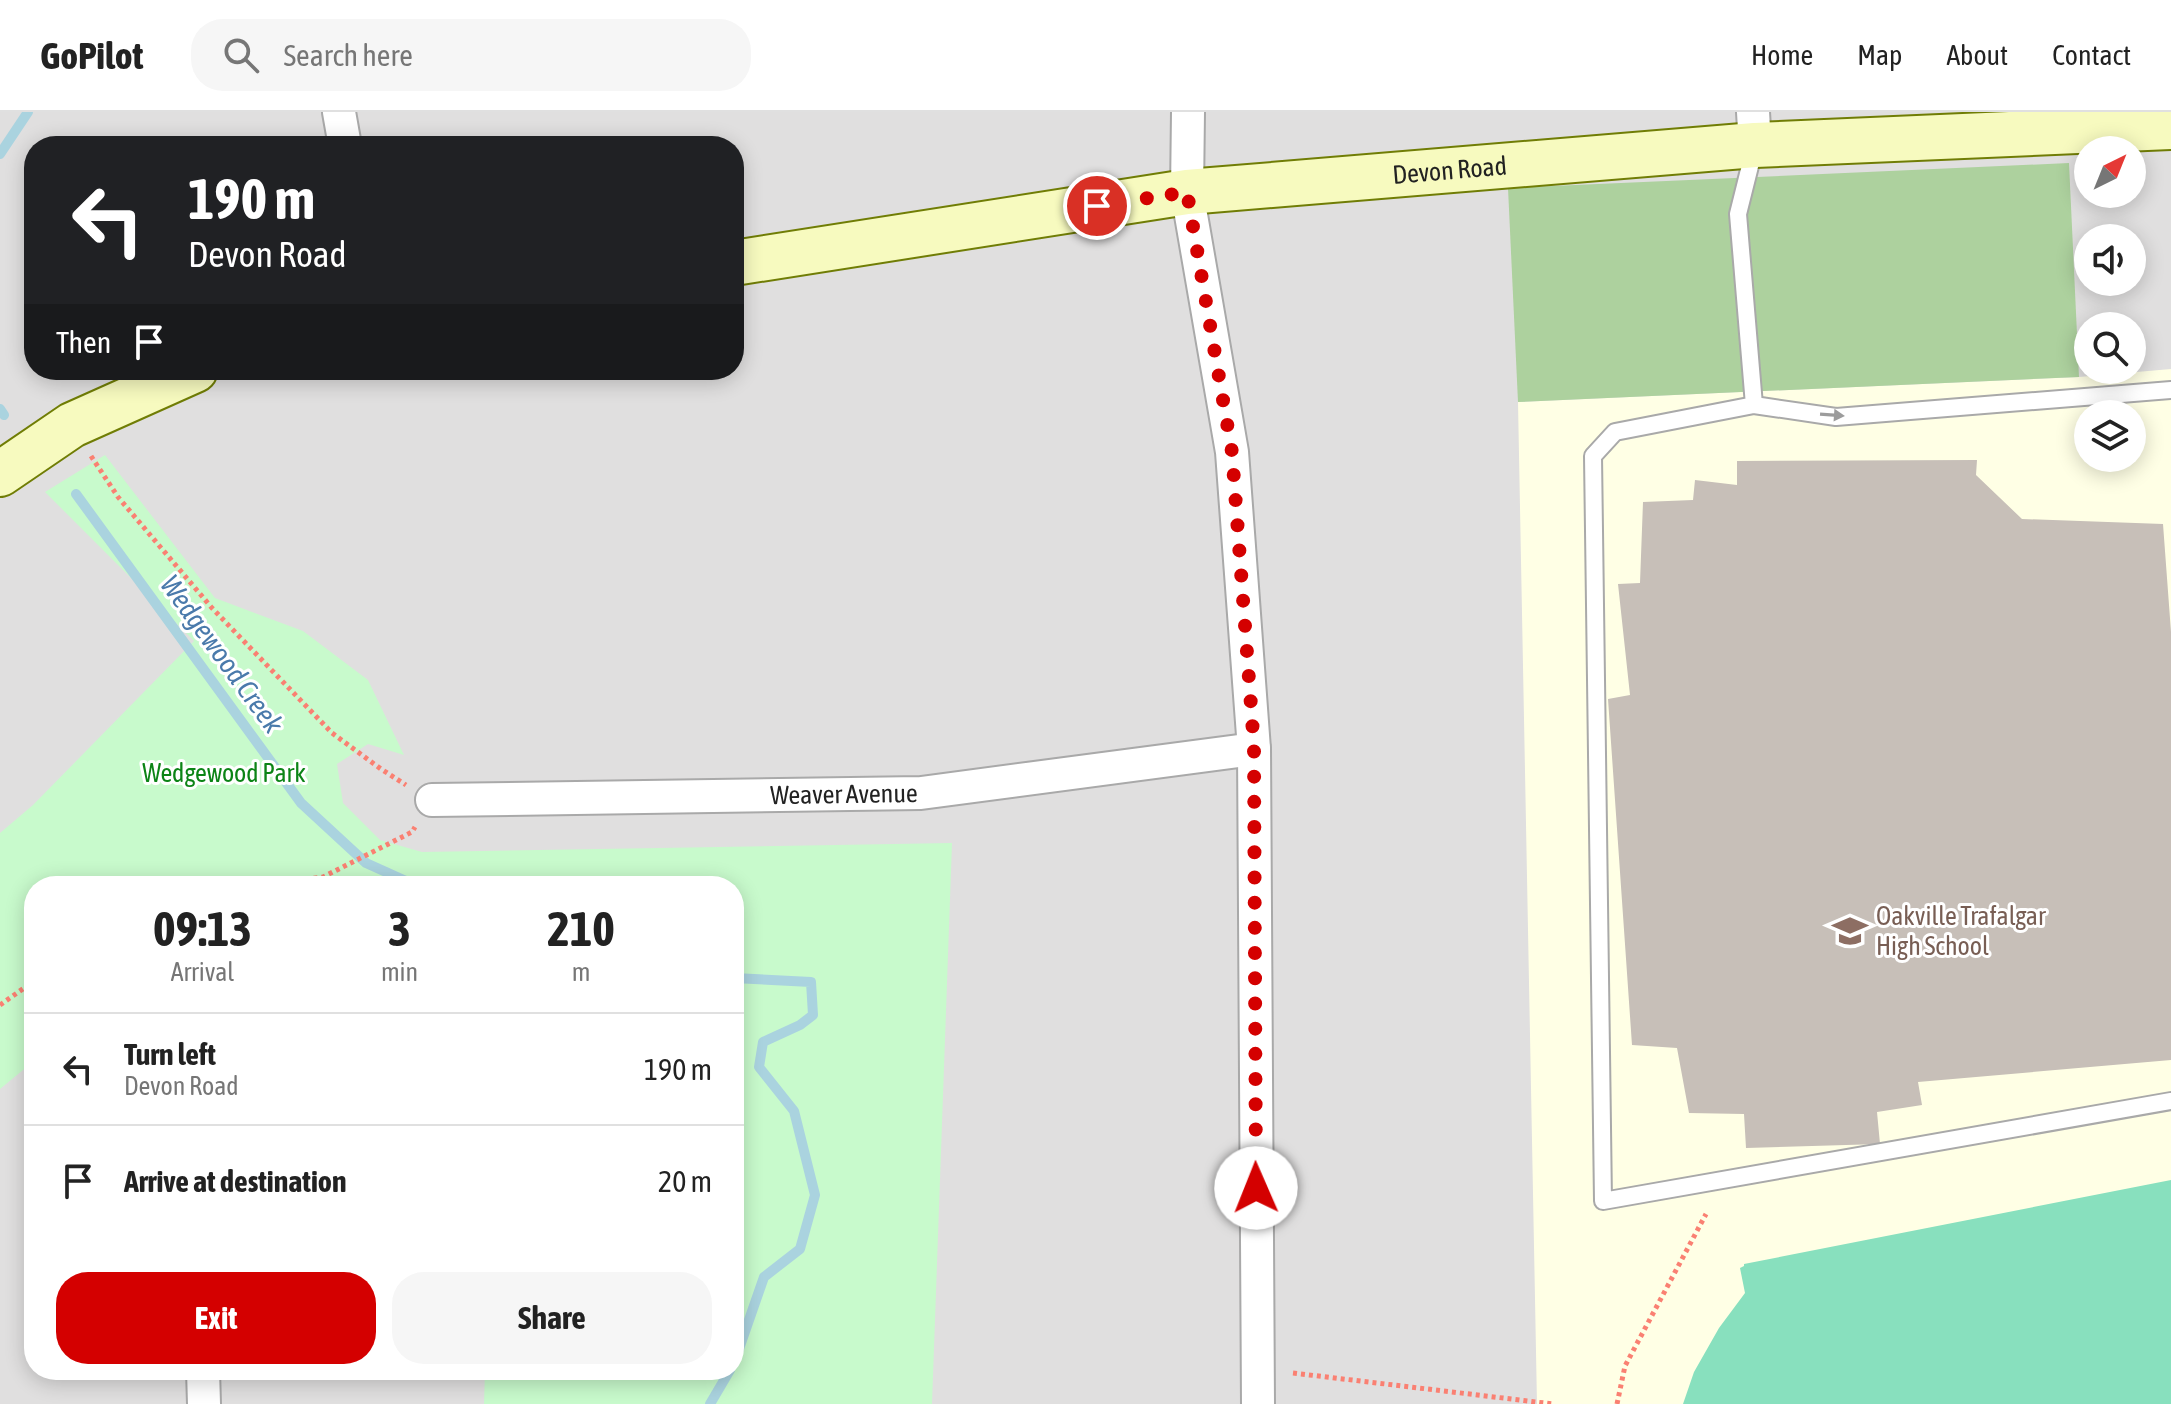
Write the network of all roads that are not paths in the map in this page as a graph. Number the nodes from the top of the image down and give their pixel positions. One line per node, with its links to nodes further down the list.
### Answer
1 (339, 112): 5 (street)
2 (1188, 112): 6 (street)
3 (2171, 127): 4 (street, Devon Road)
4 (1754, 128): 6 (street, Devon Road); 10 (lane)
5 (343, 136)
6 (1187, 192): 7 (street, Devon Road); 12 (street)
7 (744, 261)
8 (173, 380): 11 (street)
9 (2171, 390): 10 (lane, one-way to 9)
10 (1754, 405): 14 (lane)
11 (0, 474)
12 (1254, 749): 13 (street, Weaver Avenue); 17 (street)
13 (432, 800)
14 (2171, 1101)
15 (203, 1380): 16 (street)
16 (204, 1404)
17 (1258, 1404)

